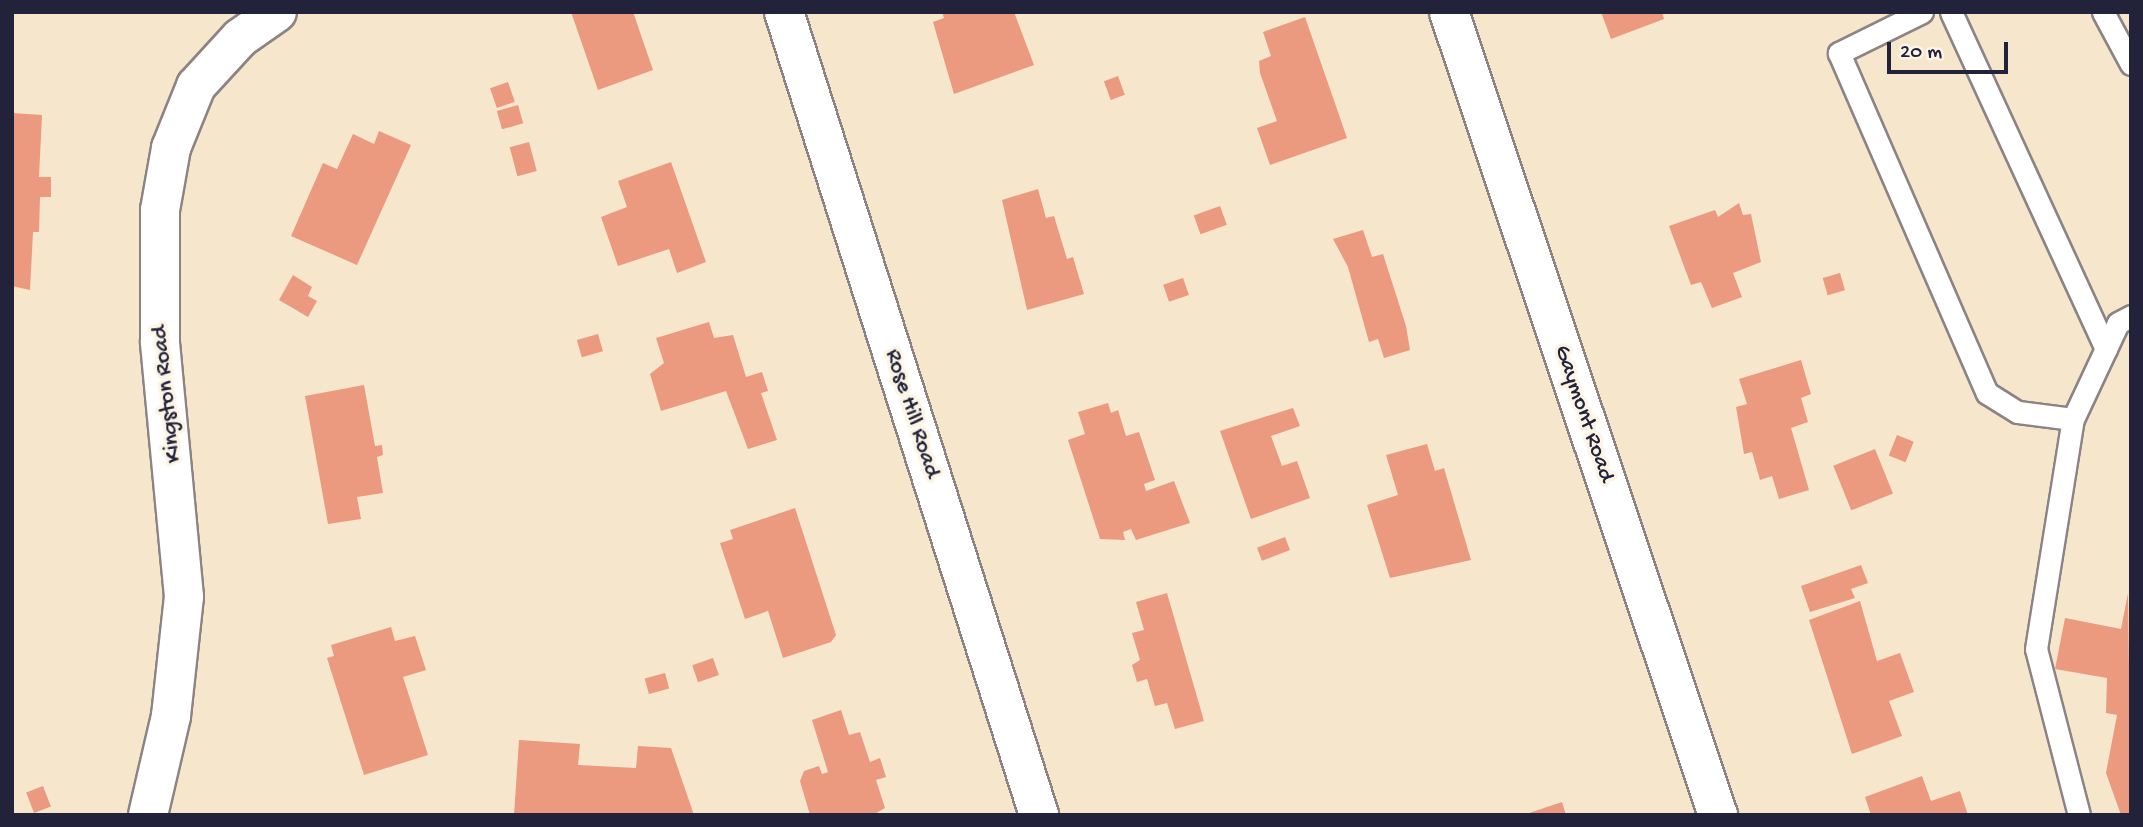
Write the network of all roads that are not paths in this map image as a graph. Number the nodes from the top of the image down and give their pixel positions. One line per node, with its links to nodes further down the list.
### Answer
1 (277, 12): 11 (street, Kingston Road)
2 (783, 12): 12 (street, Rose Hill Road)
3 (1449, 12): 13 (street, Gaymont Road)
4 (1922, 12): 10 (lane)
5 (1951, 12): 9 (lane)
6 (2103, 12): 7 (lane)
7 (2131, 64)
8 (2131, 316): 9 (lane)
9 (2106, 349): 10 (lane)
10 (2073, 419): 14 (lane)
11 (148, 815)
12 (1039, 815)
13 (1718, 815)
14 (2079, 815)

